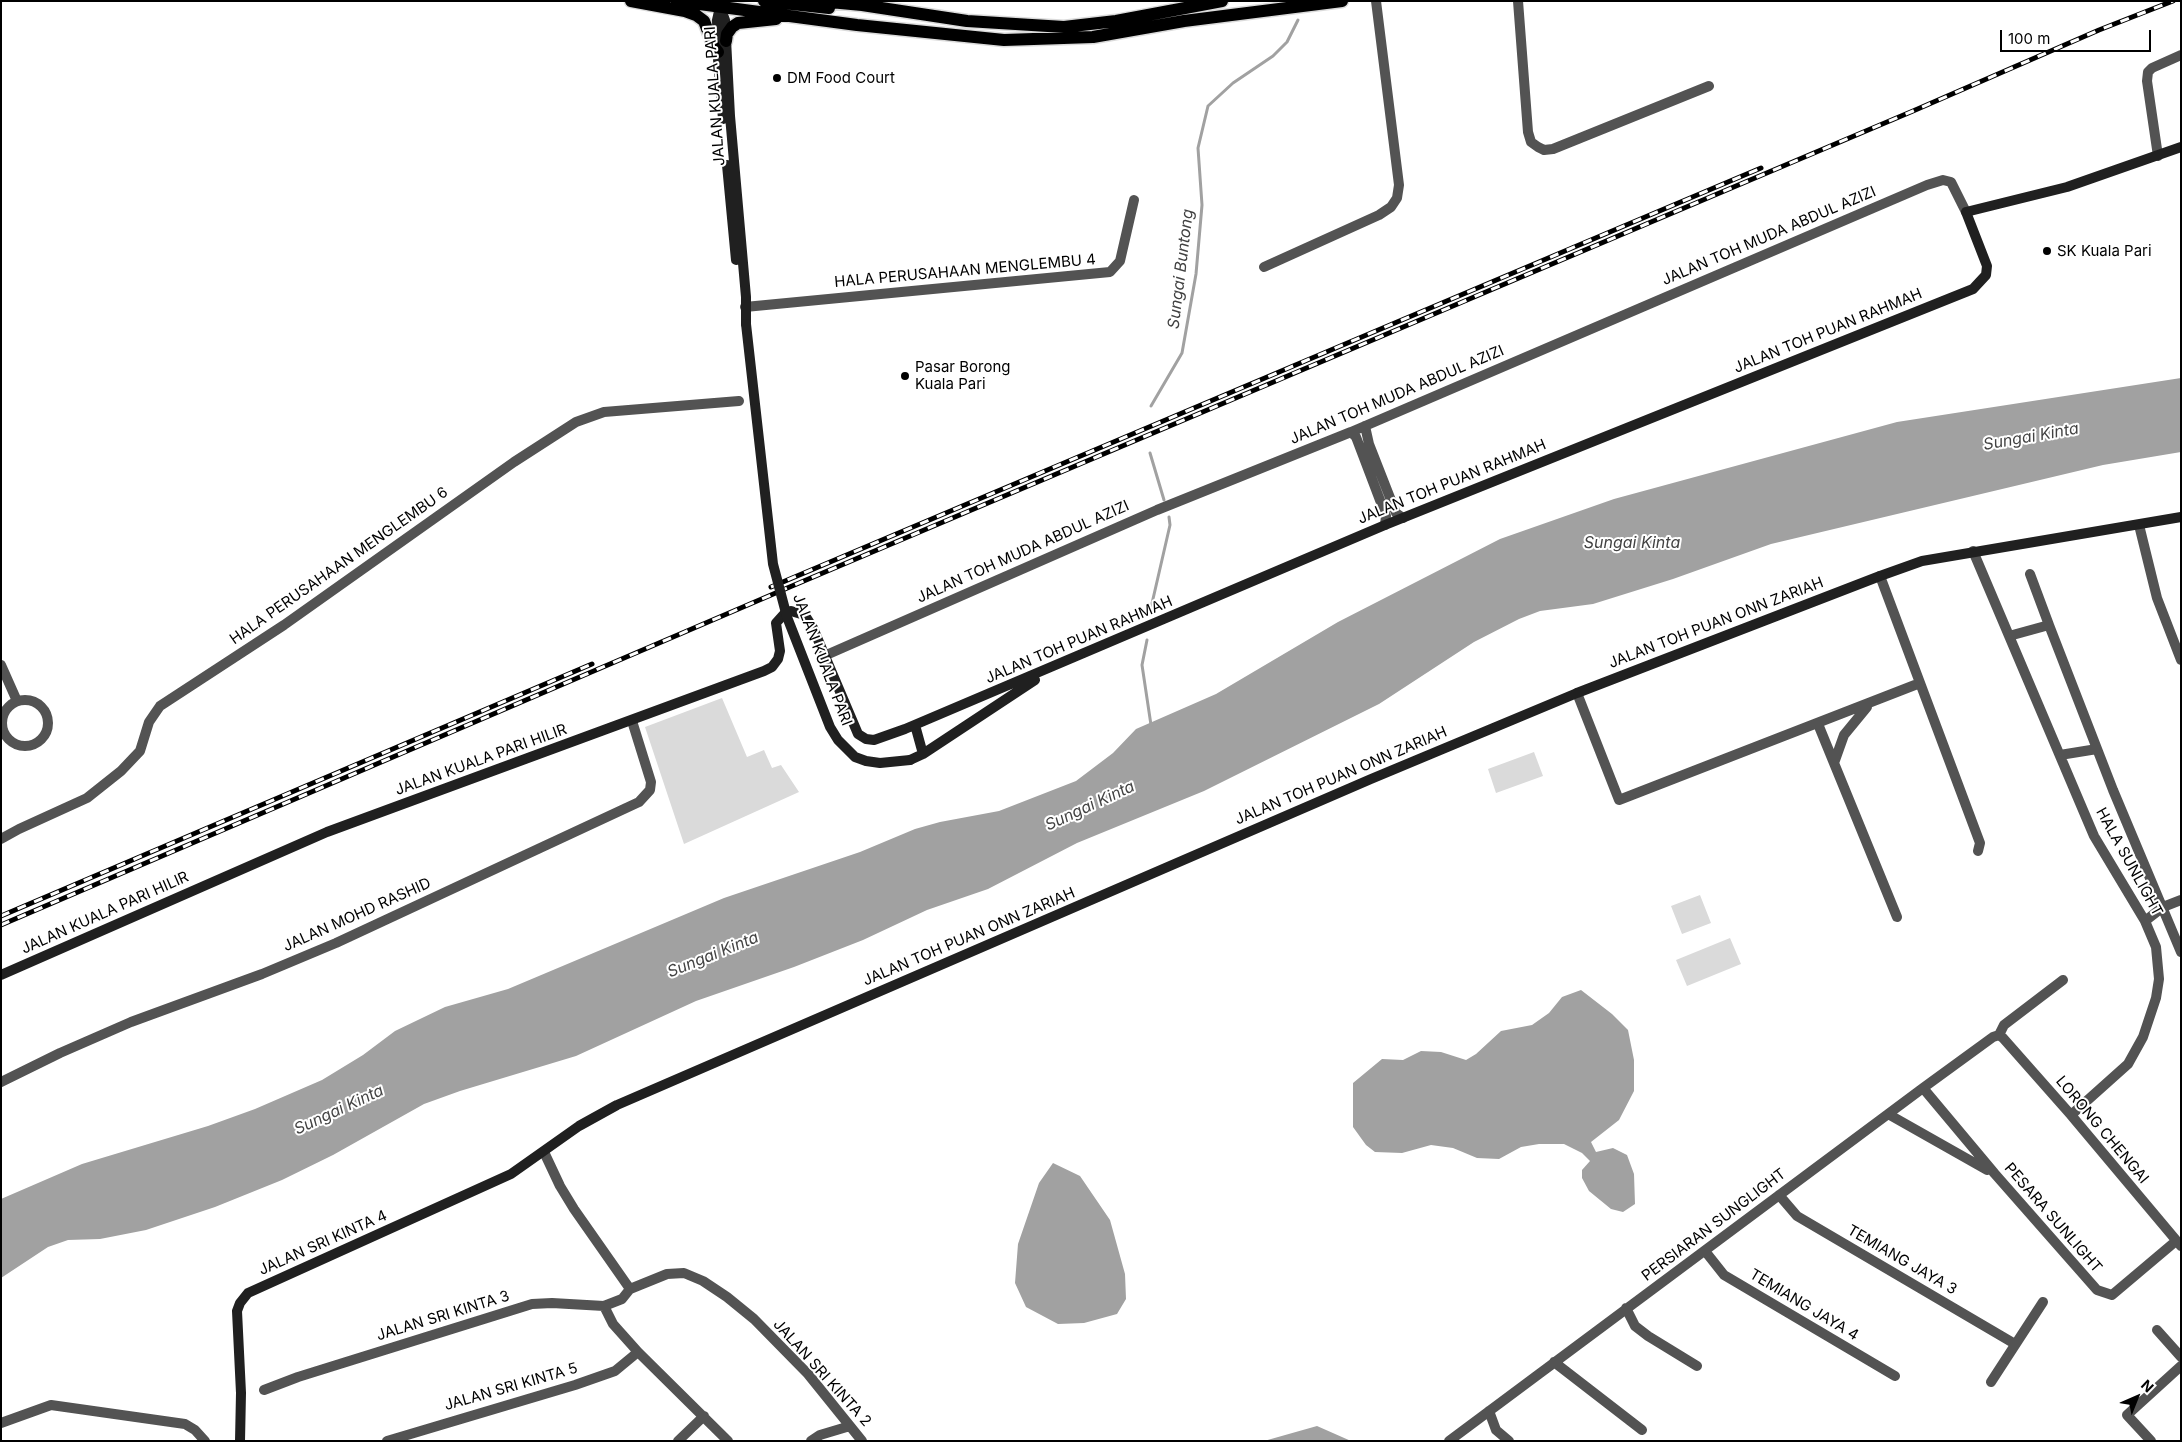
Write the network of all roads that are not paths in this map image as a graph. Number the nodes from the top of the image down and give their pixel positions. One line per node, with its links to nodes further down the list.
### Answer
1 (631, 1): 13 (main road)
2 (677, 1): 9 (main road)
3 (764, 1): 10 (main road)
4 (819, 1): 10 (main road)
5 (1222, 1): 10 (main road)
6 (1342, 1): 11 (main road)
7 (1376, 1): 20 (street)
8 (1518, 1): 15 (street)
9 (722, 3): 11 (main road); 12 (street, JALAN KUALA PARI); 13 (street, JALAN KUALA PARI)
10 (862, 4)
11 (790, 15): 12 (main road)
12 (726, 41): 21 (street, JALAN KUALA PARI)
13 (718, 52): 21 (street, JALAN KUALA PARI)
14 (2181, 54): 17 (street)
15 (1709, 86)
16 (2181, 147): 17 (street)
17 (2158, 156): 19 (street)
18 (1134, 200): 21 (street, HALA PERUSAHAAN MENGLEMBU 4)
19 (1966, 212): 23 (street, JALAN TOH MUDA ABDUL AZIZI); 27 (street, JALAN TOH PUAN RAHMAH)
20 (1264, 267)
21 (745, 308): 49 (street, JALAN KUALA PARI, bridge)
22 (739, 401): 52 (street, HALA PERUSAHAAN MENGLEMBU 6)
23 (1366, 426): 24 (street, JALAN TOH MUDA ABDUL AZIZI); 25 (street)
24 (1351, 432): 25 (street); 36 (street, JALAN TOH MUDA ABDUL AZIZI)
25 (1365, 446): 27 (street); 28 (street)
26 (2181, 517): 29 (street, JALAN TOH PUAN ONN ZARIAH)
27 (1403, 518): 28 (street, JALAN TOH PUAN RAHMAH)
28 (1385, 525): 39 (street, JALAN TOH PUAN RAHMAH)
29 (2139, 525): 30 (street, JALAN TOH PUAN ONN ZARIAH); 35 (street)
30 (1973, 551): 32 (street, JALAN TOH PUAN ONN ZARIAH); 34 (street, HALA SUNLIGHT)
31 (2030, 574): 33 (street)
32 (1880, 576): 40 (street); 41 (street, JALAN TOH PUAN ONN ZARIAH)
33 (2049, 625): 34 (street); 48 (street)
34 (2009, 636): 50 (street, HALA SUNLIGHT)
35 (2179, 648): 37 (street)
36 (824, 656): 44 (street, JALAN KUALA PARI HILIR); 47 (street, JALAN KUALA PARI HILIR)
37 (2181, 660)
38 (1, 665): 42 (street)
39 (1057, 665): 46 (street, JALAN TOH PUAN RAHMAH); 49 (street, JALAN KUALA PARI)
40 (1920, 683): 43 (street); 53 (street)
41 (1577, 693): 45 (street); 66 (street, JALAN TOH PUAN ONN ZARIAH)
42 (17, 701): 42 (street)
43 (1872, 703): 45 (street); 51 (street)
44 (632, 721): 59 (street, JALAN KUALA PARI HILIR); 62 (street, JALAN MOHD RASHID)
45 (1818, 724): 51 (street)
46 (915, 725): 47 (street, JALAN TOH PUAN RAHMAH); 49 (street)
47 (866, 739)
48 (2097, 749): 50 (street); 55 (street)
49 (923, 754)
50 (2060, 755): 57 (street, HALA SUNLIGHT)
51 (1834, 763): 56 (street)
52 (1, 839)
53 (1978, 851)
54 (2181, 900): 55 (street)
55 (2163, 906): 57 (street); 58 (street)
56 (1897, 917)
57 (2145, 920): 65 (street, HALA SUNLIGHT)
58 (2181, 952)
59 (1, 975)
60 (2064, 980): 61 (street, PERSIARAN SUNGLIGHT)
61 (1999, 1035): 63 (street, PERSIARAN SUNGLIGHT); 65 (street, LORONG CHENGAI)
62 (1, 1082)
63 (1923, 1088): 64 (street, PERSIARAN SUNGLIGHT); 67 (street, PESARA SUNLIGHT)
64 (1888, 1114): 67 (street); 68 (street, PERSIARAN SUNGLIGHT)
65 (2071, 1115): 69 (street, LORONG CHENGAI)
66 (544, 1152): 71 (street); 91 (street, JALAN SRI KINTA 4)
67 (1994, 1174): 69 (street, PESARA SUNLIGHT)
68 (1779, 1195): 70 (street, PERSIARAN SUNGLIGHT); 76 (street, TEMIANG JAYA 3)
69 (2178, 1243)
70 (1705, 1251): 74 (street, PERSIARAN SUNGLIGHT); 82 (street, TEMIANG JAYA 4)
71 (630, 1288): 73 (street); 88 (street, JALAN SRI KINTA 2)
72 (2043, 1302): 76 (street)
73 (604, 1306): 77 (street); 84 (street, JALAN SRI KINTA 3)
74 (1626, 1308): 79 (street, PERSIARAN SUNGLIGHT); 80 (street)
75 (2157, 1330): 78 (street)
76 (2015, 1344): 83 (street)
77 (638, 1352): 86 (street); 92 (street, JALAN SRI KINTA 5)
78 (2181, 1357)
79 (1554, 1362): 85 (street, PERSIARAN SUNGLIGHT); 89 (street)
80 (1697, 1366)
81 (2181, 1366): 99 (street)
82 (1895, 1376)
83 (1991, 1382)
84 (264, 1390)
85 (1489, 1411): 97 (street, PERSIARAN SUNGLIGHT); 98 (street)
86 (704, 1416): 93 (street); 94 (street)
87 (1, 1423): 90 (street)
88 (850, 1426): 95 (street); 96 (street, JALAN SRI KINTA 2)
89 (1642, 1430)
90 (205, 1441)
91 (240, 1441)
92 (387, 1441)
93 (678, 1441)
94 (728, 1441)
95 (811, 1441)
96 (862, 1441)
97 (1449, 1441)
98 (1509, 1441)
99 (2150, 1441)

